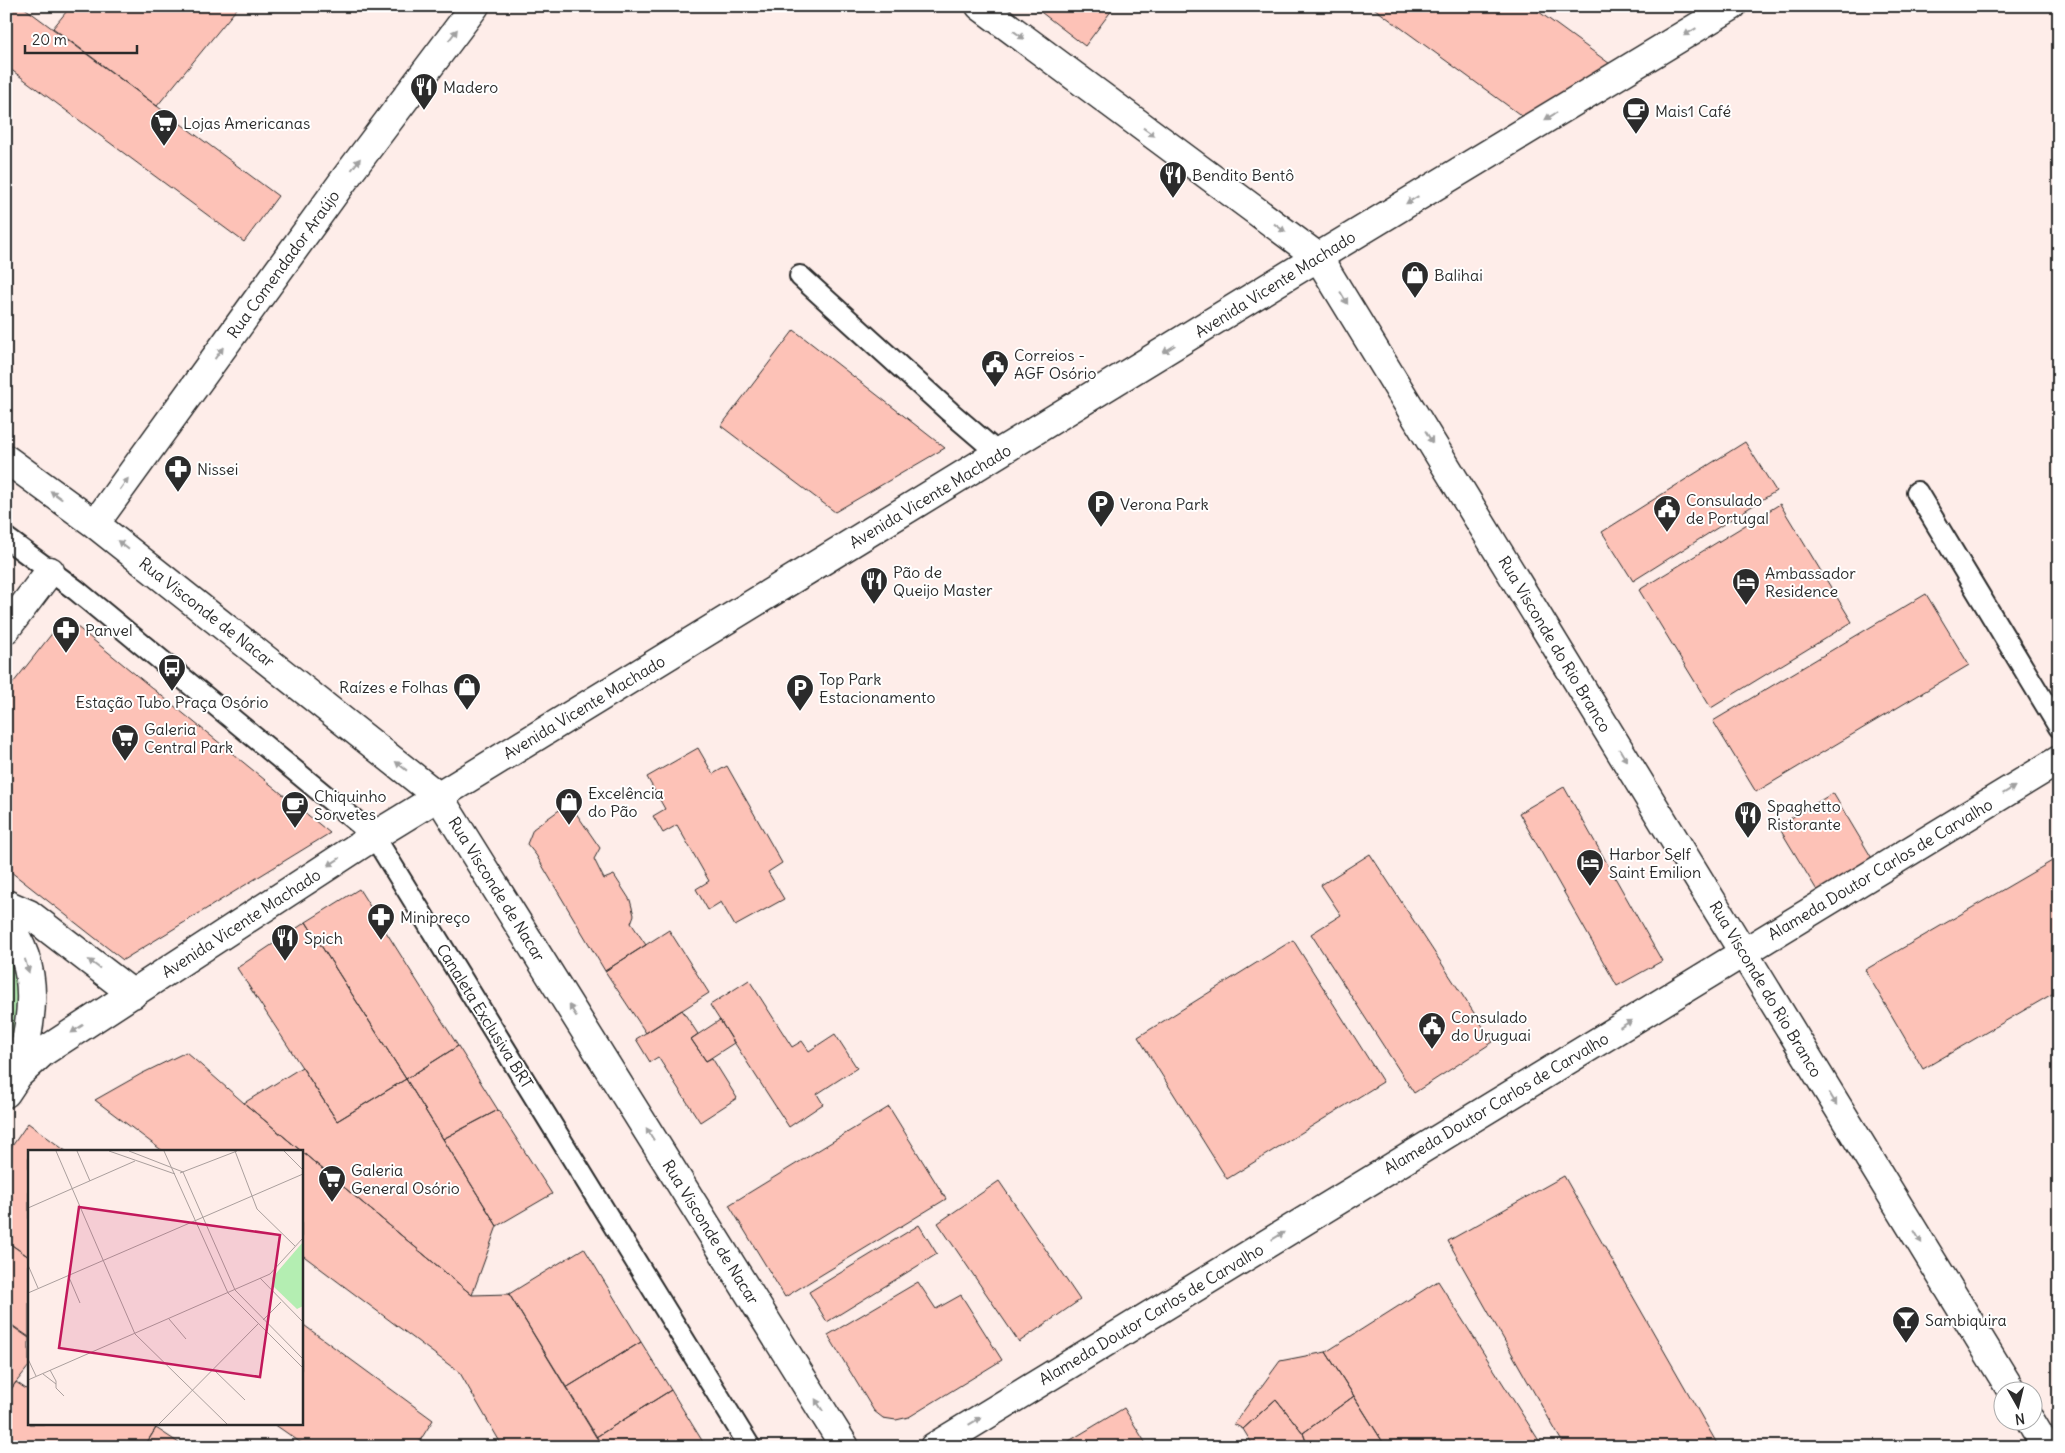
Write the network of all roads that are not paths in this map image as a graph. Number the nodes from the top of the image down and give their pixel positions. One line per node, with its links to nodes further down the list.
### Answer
1 (980, 6): 4 (street, Rua Visconde do Rio Branco, one-way to 4)
2 (1732, 6): 4 (street, Avenida Vicente Machado, one-way to 4)
3 (474, 7): 9 (street, Rua Comendador Araújo, one-way to 3)
4 (1318, 257): 6 (street, Avenida Vicente Machado, one-way to 6); 19 (street, Rua Visconde do Rio Branco, one-way to 19)
5 (800, 276): 6 (lane)
6 (1000, 454): 15 (street, Avenida Vicente Machado)
7 (6, 459): 9 (street, Rua Visconde de Nacar, one-way to 7)
8 (1917, 492): 13 (lane)
9 (95, 524): 15 (street, Rua Visconde de Nacar, one-way to 9)
10 (6, 538): 11 (lane, Canaleta Exclusiva BRT)
11 (50, 571): 12 (street); 16 (lane, Canaleta Exclusiva BRT)
12 (6, 629)
13 (2059, 728)
14 (2059, 760): 19 (street, Alameda Doutor Carlos de Carvalho, one-way to 14)
15 (439, 797): 16 (street, Avenida Vicente Machado); 25 (street, Rua Visconde de Nacar, one-way to 15)
16 (374, 836): 20 (street, Avenida Vicente Machado, one-way to 20); 24 (lane, Canaleta Exclusiva BRT)
17 (6, 904): 20 (street, one-way to 17)
18 (6, 923): 21 (street, one-way to 21)
19 (1744, 952): 22 (street, Rua Visconde do Rio Branco, one-way to 22); 26 (street, Alameda Doutor Carlos de Carvalho, one-way to 19)
20 (133, 994): 21 (street, Avenida Vicente Machado, one-way to 21)
21 (12, 1084)
22 (2006, 1380)
23 (2036, 1430): 27 (street)
24 (750, 1447)
25 (845, 1447)
26 (934, 1447)
27 (2046, 1447)

